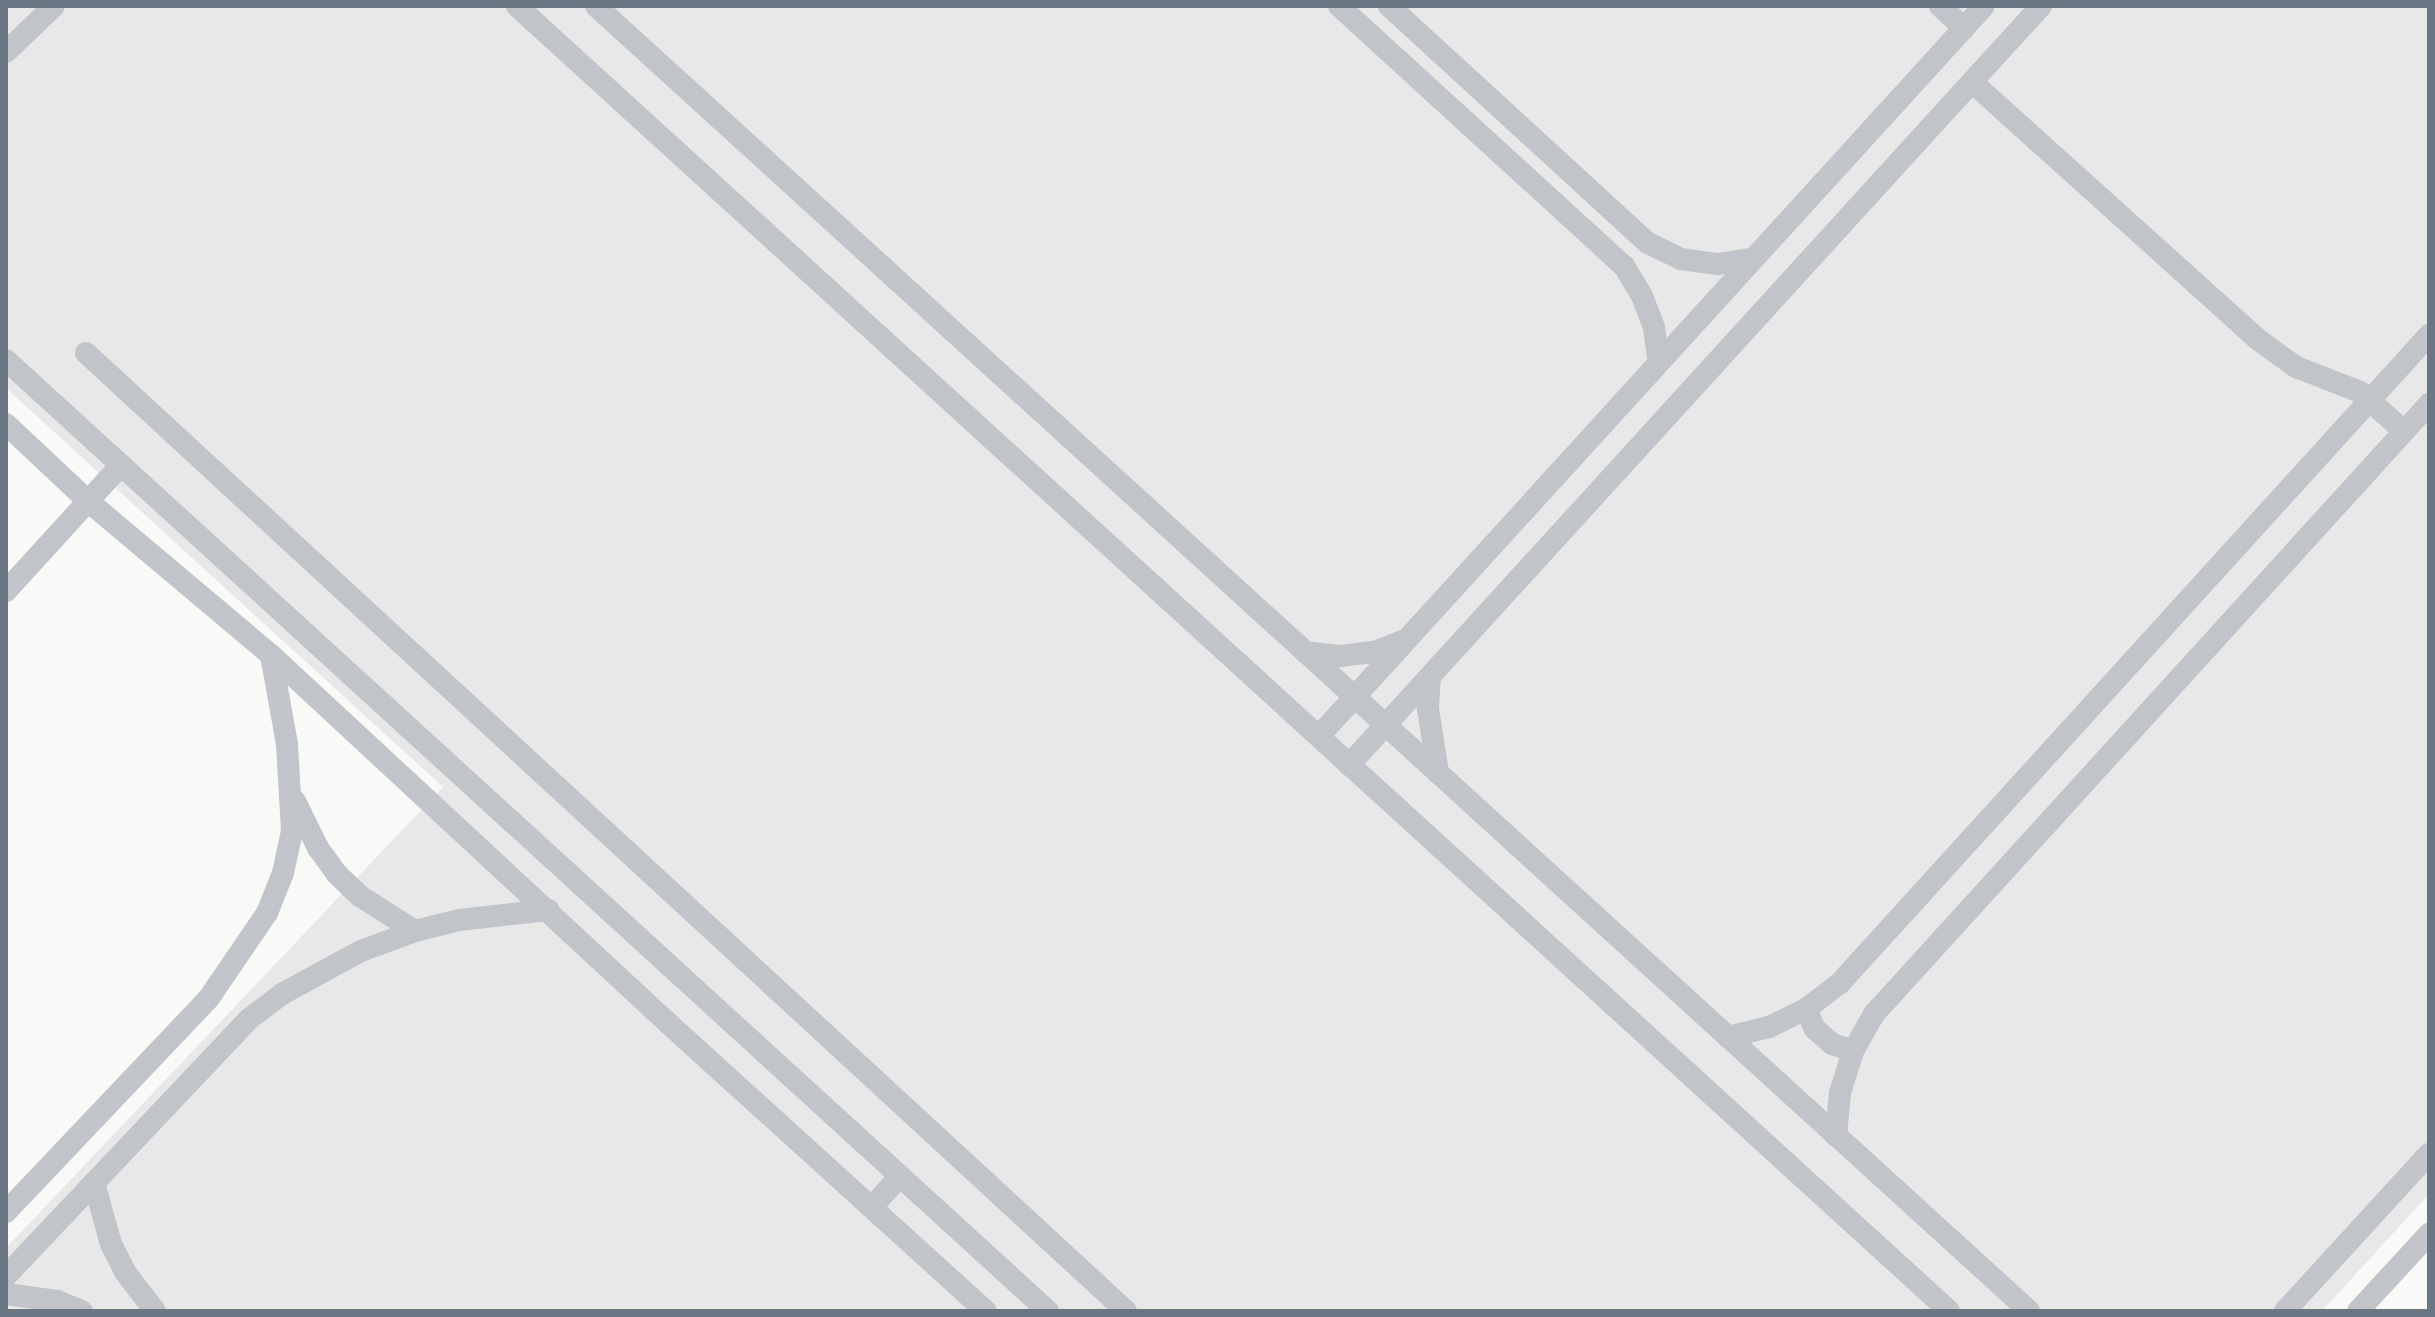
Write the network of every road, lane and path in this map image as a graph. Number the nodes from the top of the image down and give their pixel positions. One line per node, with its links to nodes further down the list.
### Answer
1 (54, 6): 10 (street)
2 (517, 6): 30 (street)
3 (596, 6): 25 (street)
4 (1339, 6): 16 (street)
5 (1389, 6): 12 (street)
6 (1940, 6): 9 (street)
7 (1984, 6): 9 (street)
8 (2041, 6): 11 (street)
9 (1964, 28): 12 (street)
10 (6, 52)
11 (1972, 82): 17 (street); 27 (street)
12 (1754, 258): 16 (street)
13 (2429, 335): 17 (street)
14 (86, 353): 52 (street)
15 (6, 360): 21 (street)
16 (1659, 362): 24 (street)
17 (2370, 400): 20 (street); 36 (street)
18 (2429, 404): 20 (street)
19 (6, 424): 22 (street)
20 (2404, 431): 38 (street)
21 (121, 465): 22 (street); 41 (street)
22 (88, 501): 23 (street); 26 (street)
23 (6, 591)
24 (1407, 639): 25 (street); 28 (street)
25 (1305, 652): 28 (street)
26 (271, 655): 33 (street); 34 (street)
27 (1430, 677): 29 (street); 32 (street)
28 (1354, 697): 29 (street); 30 (street)
29 (1385, 725): 31 (street); 32 (street)
30 (1319, 736): 31 (street)
31 (1349, 765): 53 (street)
32 (1438, 773): 37 (street)
33 (291, 789): 35 (street); 44 (street)
34 (548, 910): 35 (street); 43 (street)
35 (415, 931): 42 (street)
36 (1806, 1009): 37 (street); 38 (street)
37 (1728, 1037): 39 (street)
38 (1853, 1051): 39 (street)
39 (1836, 1136): 54 (street)
40 (2429, 1154): 55 (street)
41 (899, 1177): 43 (street); 51 (street)
42 (94, 1183): 46 (street); 49 (street)
43 (872, 1207): 50 (street)
44 (6, 1212)
45 (2429, 1234): 56 (street)
46 (6, 1276)
47 (6, 1294): 48 (street)
48 (82, 1311)
49 (155, 1311)
50 (986, 1311)
51 (1048, 1311)
52 (1126, 1311)
53 (1949, 1311)
54 (2029, 1311)
55 (2285, 1311)
56 (2358, 1311)

